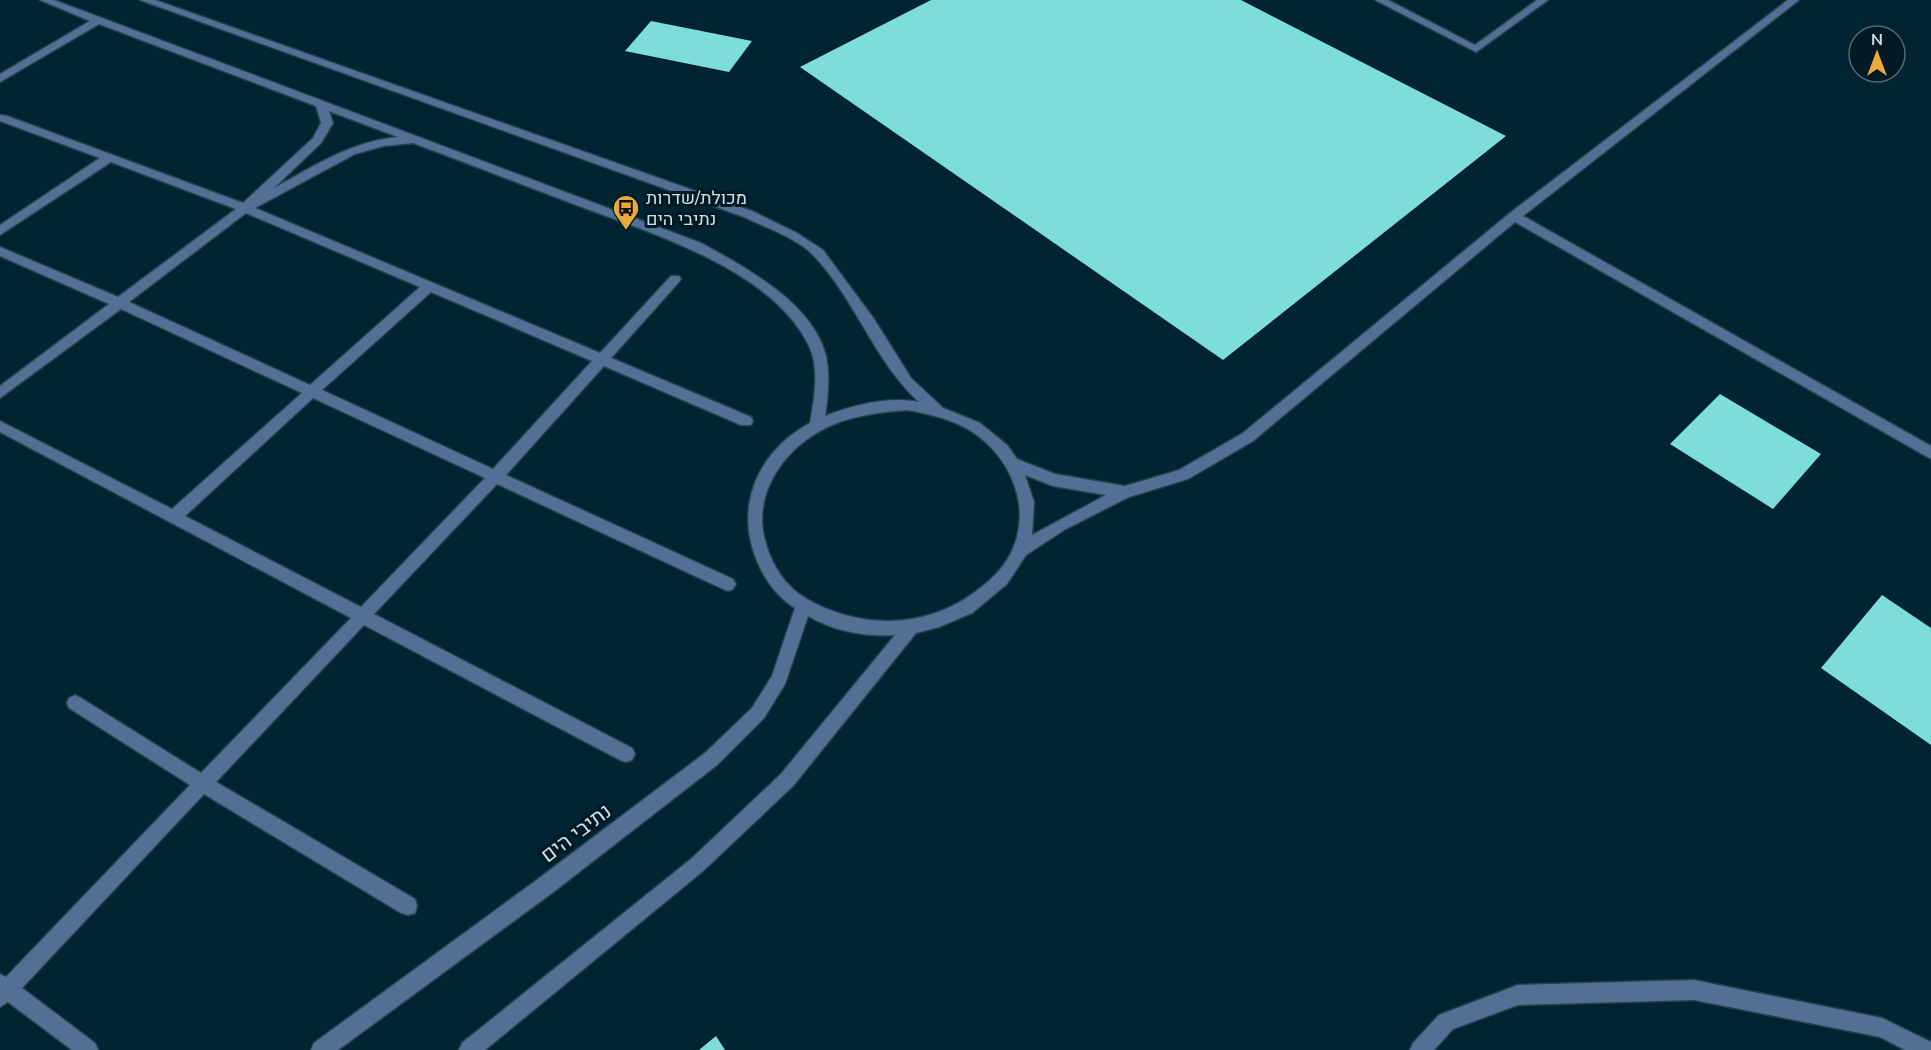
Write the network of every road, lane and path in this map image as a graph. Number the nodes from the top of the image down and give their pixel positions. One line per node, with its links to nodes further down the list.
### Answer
1 (45, 0): 6 (street)
2 (146, 0): 22 (street)
3 (1380, 0): 4 (street)
4 (1543, 0)
5 (1794, 0): 13 (street)
6 (99, 20): 7 (street); 8 (street)
7 (0, 79)
8 (321, 104): 10 (street); 12 (street)
9 (3, 118): 11 (street)
10 (416, 140): 12 (street); 24 (street)
11 (109, 158): 12 (street); 14 (street)
12 (245, 208): 17 (street); 18 (street)
13 (1514, 216): 26 (street); 29 (street)
14 (0, 231)
15 (0, 251): 18 (street)
16 (675, 279): 19 (street)
17 (428, 287): 19 (street); 20 (street)
18 (120, 303): 20 (street); 21 (street)
19 (603, 360): 23 (street); 28 (street)
20 (311, 392): 28 (street); 30 (street)
21 (0, 393)
22 (938, 410): 24 (street); 27 (street)
23 (746, 422)
24 (817, 425): 33 (street)
25 (0, 426): 30 (street)
26 (1931, 453)
27 (1014, 464): 29 (street); 31 (street)
28 (495, 477): 32 (street); 34 (street)
29 (1125, 492): 31 (street)
30 (173, 517): 34 (street)
31 (1021, 550): 35 (street)
32 (728, 584)
33 (803, 606): 35 (street); 42 (street, נתיבי הים)
34 (363, 616): 37 (street); 38 (street)
35 (910, 628): 43 (street)
36 (75, 703): 38 (street)
37 (626, 754)
38 (202, 784): 39 (street); 40 (street)
39 (408, 906)
40 (2, 990): 41 (street)
41 (88, 1050)
42 (321, 1050)
43 (469, 1050)
44 (1420, 1050): 45 (street)
45 (1926, 1050)

